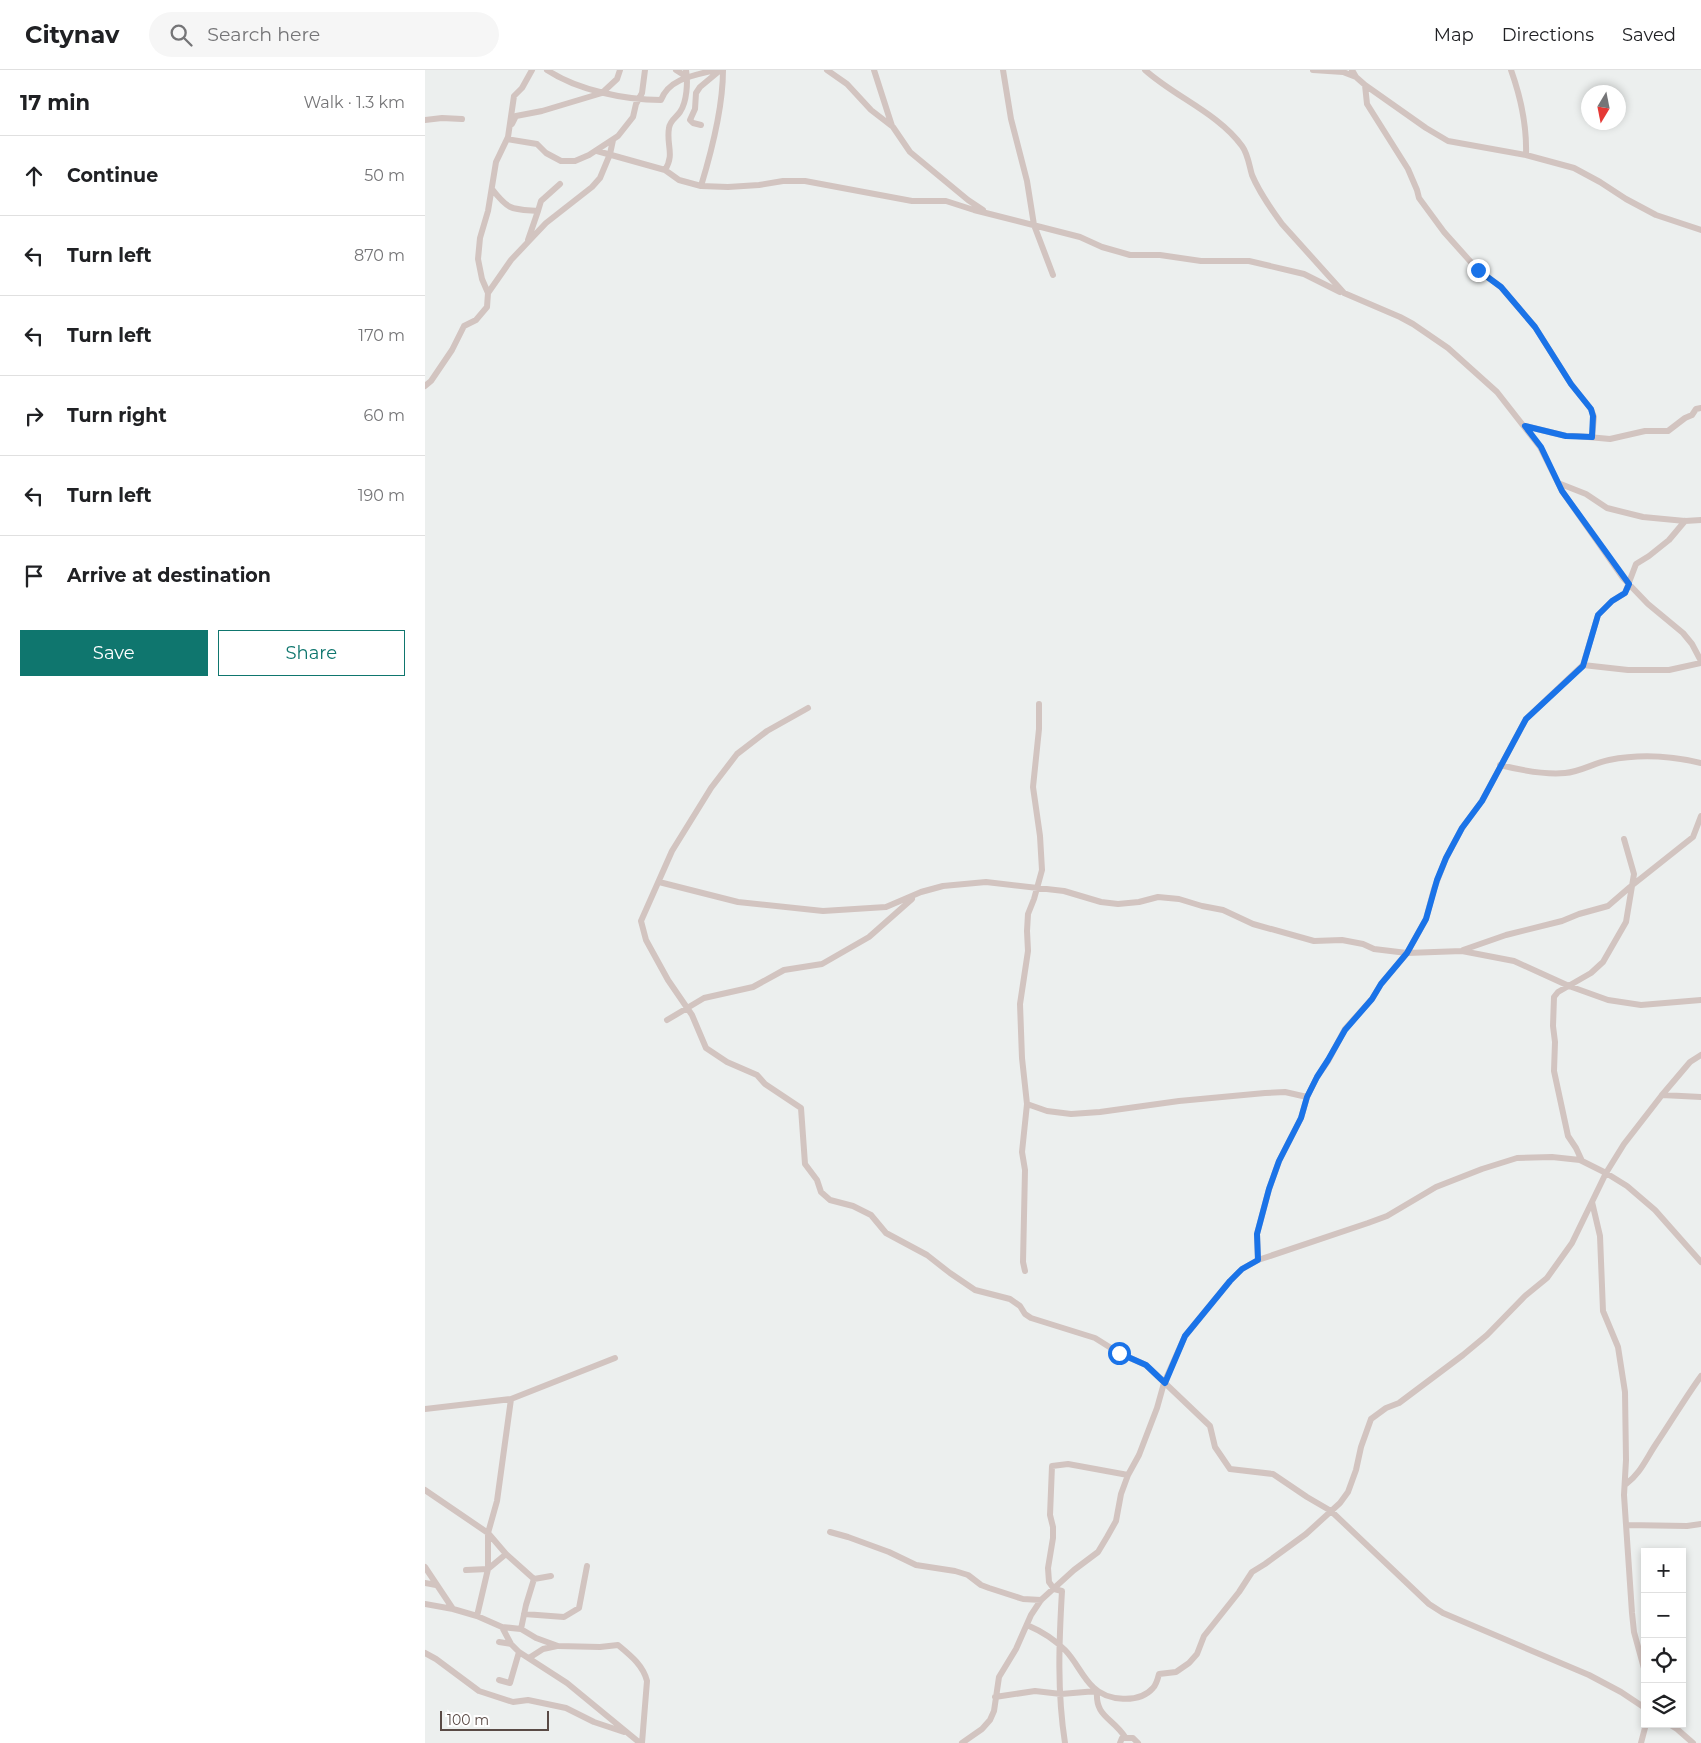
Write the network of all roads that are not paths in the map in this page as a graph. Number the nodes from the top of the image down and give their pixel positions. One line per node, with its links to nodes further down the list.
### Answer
1 (532, 70): 25 (street)
2 (547, 70): 19 (street)
3 (620, 70): 19 (street)
4 (645, 70): 20 (street)
5 (676, 70): 16 (street)
6 (690, 70): 16 (street)
7 (716, 70): 16 (street)
8 (721, 70): 23 (street); 33 (street)
9 (827, 70): 24 (street)
10 (874, 70): 24 (street)
11 (1003, 70): 37 (street)
12 (1145, 70): 42 (street)
13 (1313, 70): 17 (street)
14 (1352, 70): 17 (street)
15 (1511, 70): 30 (street)
16 (686, 74): 20 (street); 31 (street)
17 (1356, 77): 18 (street)
18 (1365, 85): 30 (street); 47 (street)
19 (601, 93): 20 (street); 25 (street)
20 (640, 98): 27 (street)
21 (462, 118): 22 (street)
22 (425, 120)
23 (701, 125)
24 (893, 127): 36 (street)
25 (509, 129): 26 (street)
26 (507, 139): 28 (street); 34 (street)
27 (613, 140): 28 (street); 29 (street)
28 (597, 151): 29 (street)
29 (610, 154): 31 (street); 39 (street)
30 (1526, 155): 38 (street)
31 (665, 170): 33 (street)
32 (560, 184): 35 (street)
33 (701, 186): 36 (street)
34 (492, 189): 35 (street); 41 (street)
35 (538, 211): 39 (street)
36 (989, 214): 37 (street)
37 (1034, 225): 40 (street); 42 (street)
38 (1701, 230)
39 (528, 242): 41 (street)
40 (1053, 275)
41 (488, 293): 43 (street)
42 (1344, 293): 46 (street)
43 (428, 380): 44 (street)
44 (425, 386)
45 (1701, 408): 47 (street)
46 (1525, 426): 47 (street); 48 (street)
47 (1592, 437)
48 (1558, 483): 50 (street); 51 (street)
49 (1701, 520): 50 (street)
50 (1685, 522): 51 (street)
51 (1629, 584): 52 (street); 53 (street)
52 (1701, 662): 53 (street)
53 (1583, 666): 57 (street)
54 (1039, 704): 64 (street)
55 (808, 708): 62 (street)
56 (1701, 763): 57 (street)
57 (1500, 765): 67 (street)
58 (1701, 816): 60 (street)
59 (1701, 835): 60 (street)
60 (1693, 837): 63 (street)
61 (1624, 838): 63 (street)
62 (659, 882): 65 (street); 70 (street)
63 (1633, 884): 66 (street); 68 (street)
64 (1037, 889): 65 (street); 67 (street); 76 (street)
65 (916, 894): 70 (street)
66 (1461, 951): 67 (street); 68 (street)
67 (1407, 953): 74 (street)
68 (1569, 986): 69 (street); 77 (street)
69 (1701, 1000)
70 (687, 1008): 71 (street); 85 (street)
71 (667, 1020)
72 (1701, 1055): 73 (street)
73 (1662, 1095): 75 (street); 78 (street)
74 (1307, 1097): 76 (street); 80 (street)
75 (1701, 1097)
76 (1027, 1104): 82 (street)
77 (1582, 1161): 78 (street); 80 (street)
78 (1606, 1173): 79 (street); 81 (street)
79 (1592, 1202): 89 (street); 91 (street)
80 (1258, 1260): 85 (street)
81 (1701, 1262)
82 (1025, 1271)
83 (615, 1358): 86 (street)
84 (1701, 1376): 89 (street)
85 (1165, 1383): 88 (street); 91 (street)
86 (511, 1399): 87 (street); 95 (street)
87 (425, 1410)
88 (1129, 1476): 105 (street); 105 (street)
89 (1625, 1484): 92 (street)
90 (425, 1490): 95 (street)
91 (1331, 1511): 123 (street); 126 (street)
92 (1626, 1524): 93 (street); 120 (street)
93 (1701, 1524)
94 (830, 1532): 106 (street)
95 (489, 1533): 96 (street); 99 (street)
96 (506, 1554): 99 (street); 102 (street)
97 (587, 1566): 109 (street)
98 (425, 1567): 104 (street)
99 (488, 1569): 100 (street); 110 (street)
100 (467, 1570)
101 (551, 1576): 102 (street)
102 (534, 1579): 109 (street)
103 (425, 1583): 104 (street)
104 (436, 1586): 108 (street)
105 (1054, 1588): 106 (street); 116 (street)
106 (1041, 1600): 111 (street)
107 (425, 1604): 108 (street)
108 (453, 1609): 110 (street)
109 (524, 1614): 113 (street)
110 (477, 1616): 112 (street)
111 (1027, 1625): 116 (street); 125 (street)
112 (502, 1627): 113 (street); 115 (street)
113 (521, 1629): 117 (street)
114 (499, 1642): 115 (street)
115 (511, 1644): 118 (street)
116 (1059, 1644): 123 (street); 124 (street)
117 (558, 1646): 121 (street); 131 (street)
118 (519, 1652): 121 (street); 122 (street)
119 (425, 1653): 129 (street)
120 (1641, 1657)
121 (529, 1658): 129 (street)
122 (499, 1680)
123 (1097, 1691): 124 (street); 130 (street)
124 (1061, 1694): 125 (street); 133 (street)
125 (995, 1697): 132 (street)
126 (1641, 1705)
127 (1645, 1728): 136 (street)
128 (1675, 1728): 137 (street)
129 (629, 1735): 131 (street)
130 (1125, 1737): 134 (street); 135 (street)
131 (641, 1743)
132 (962, 1743)
133 (1065, 1743)
134 (1120, 1743)
135 (1138, 1743)
136 (1641, 1743)
137 (1693, 1743)

